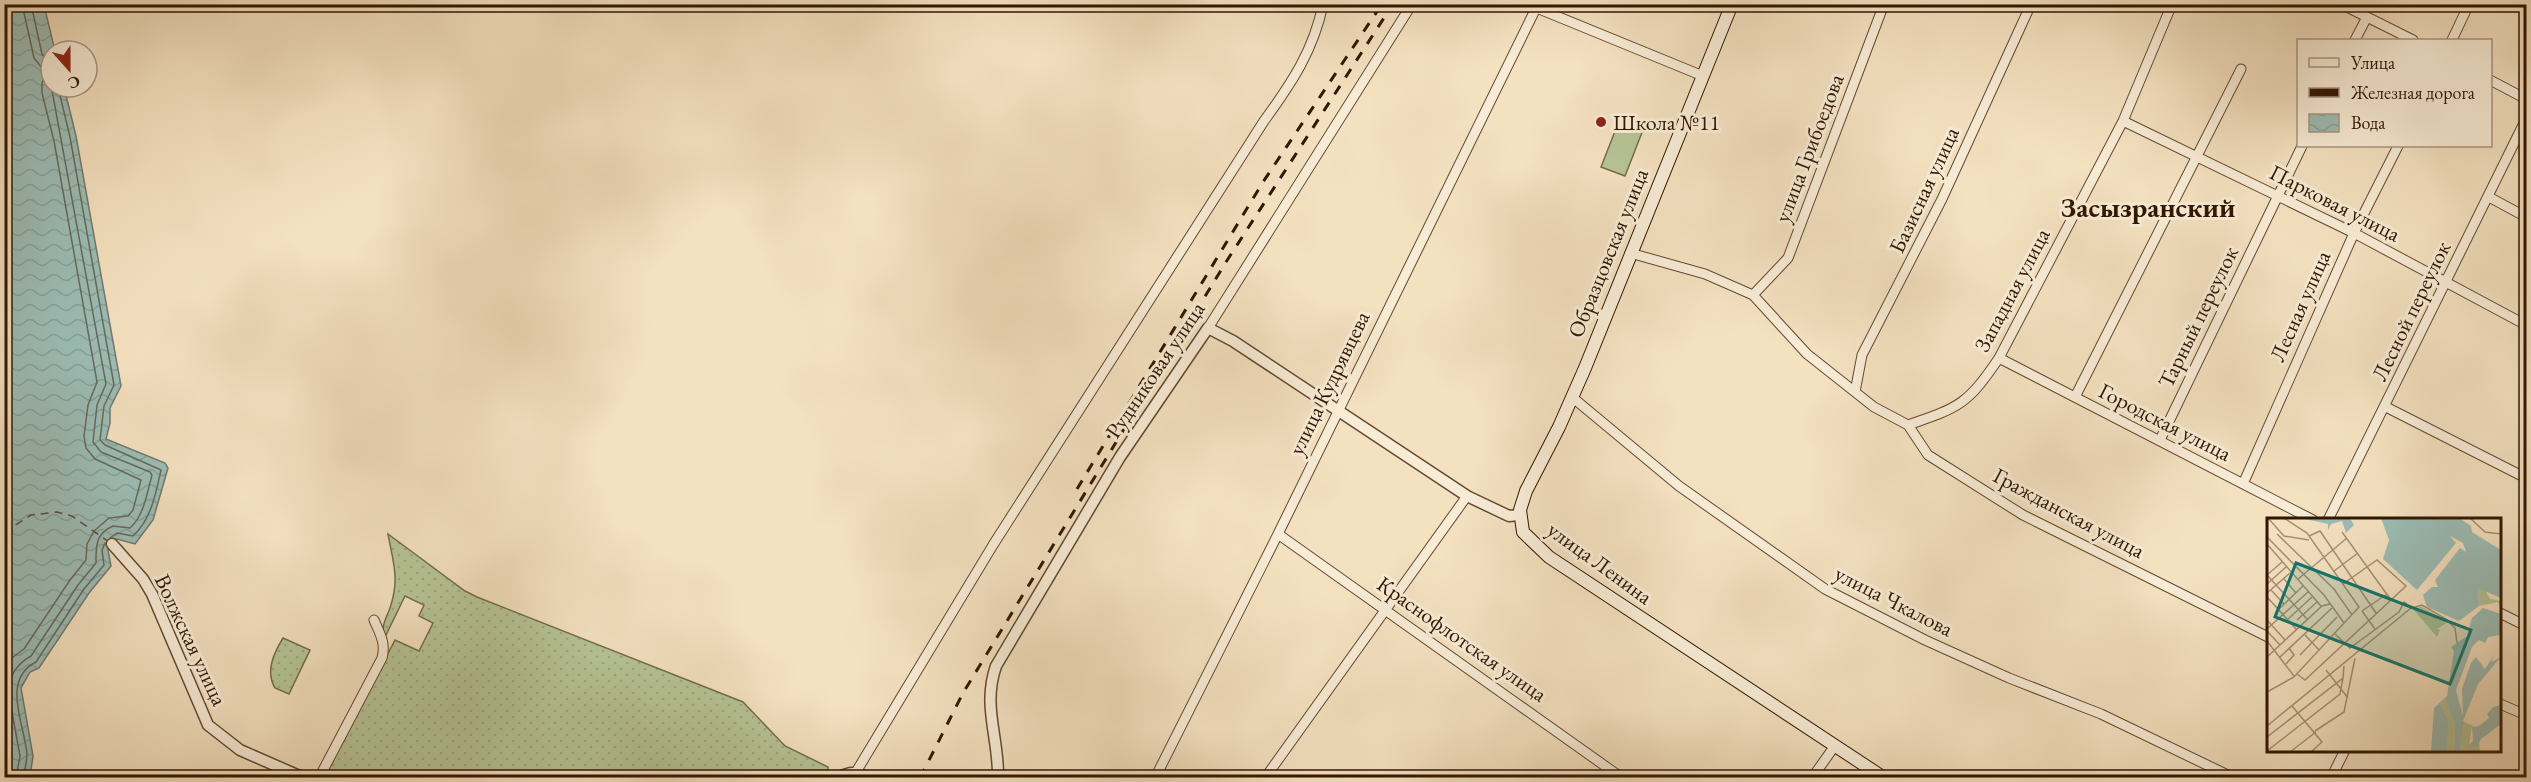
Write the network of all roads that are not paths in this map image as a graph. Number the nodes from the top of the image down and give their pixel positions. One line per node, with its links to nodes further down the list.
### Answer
1 (1323, 4): 57 (street)
2 (1412, 4): 31 (street, Рудниковая улица)
3 (1732, 4): 15 (main road, Образцовская улица)
4 (1884, 4): 29 (street, улица Грибоедова)
5 (2031, 4): 33 (street, Базисная улица)
6 (2172, 4): 19 (street, Западная улица)
7 (2341, 4): 10 (street)
8 (2469, 4): 13 (street)
9 (1534, 6): 15 (street); 37 (street, улица Кудрявцева)
10 (2367, 17): 11 (street); 12 (street)
11 (2356, 39)
12 (2411, 39)
13 (2452, 39)
14 (2241, 69): 22 (street)
15 (1703, 76): 27 (main road, Образцовская улица)
16 (2492, 81): 17 (street)
17 (2526, 99)
18 (2526, 119): 24 (street, Лесной переулок)
19 (2123, 121): 22 (street, Парковая улица); 32 (street, Западная улица)
20 (2302, 147): 23 (street, Тарный переулок)
21 (2397, 147): 26 (street, Лесная улица)
22 (2196, 157): 23 (street, Парковая улица); 35 (street)
23 (2278, 195): 26 (street, Парковая улица); 39 (street, Тарный переулок)
24 (2488, 197): 25 (street); 28 (street, Лесной переулок)
25 (2526, 217)
26 (2354, 233): 28 (street, Парковая улица); 41 (street, Лесная улица)
27 (1630, 253): 29 (street); 34 (main road, Образцовская улица)
28 (2445, 282): 30 (street, Парковая улица); 36 (street, Лесной переулок)
29 (1753, 295): 33 (street)
30 (2526, 325)
31 (1208, 328): 37 (street, улица Ленина); 63 (street, Рудниковая улица)
32 (1999, 358): 35 (street, Городская улица); 38 (street, Западная улица)
33 (1855, 392): 38 (street)
34 (1572, 397): 43 (main road, Образцовская улица); 68 (street, улица Чкалова)
35 (2075, 397): 39 (street, Городская улица)
36 (2386, 407): 40 (street); 45 (street, Лесной переулок)
37 (1337, 410): 42 (street, улица Ленина); 46 (street, улица Кудрявцева)
38 (1908, 424): 52 (street, Гражданская улица)
39 (2160, 440): 41 (street, Городская улица)
40 (2526, 478)
41 (2242, 484): 44 (street, Городская улица)
42 (1467, 496): 43 (street, улица Ленина); 48 (street)
43 (1519, 515): 55 (main road, улица Ленина)
44 (2311, 518)
45 (2329, 518)
46 (1278, 534): 48 (street, Краснофлотская улица); 58 (street, улица Кудрявцева)
47 (112, 544): 59 (street, Волжская улица)
48 (1385, 609): 64 (street); 65 (street, Краснофлотская улица)
49 (2501, 614): 51 (street)
50 (374, 620): 60 (street)
51 (2526, 627)
52 (2267, 637)
53 (2501, 705): 54 (street)
54 (2526, 715)
55 (1834, 747): 66 (street); 67 (main road, улица Ленина)
56 (2344, 752): 69 (street)
57 (856, 772): 61 (street); 62 (street)
58 (1160, 776)
59 (304, 777)
60 (320, 777)
61 (838, 777)
62 (869, 777)
63 (998, 777)
64 (1265, 777)
65 (1622, 777)
66 (1812, 777)
67 (1884, 777)
68 (2234, 777)
69 (2331, 777)

